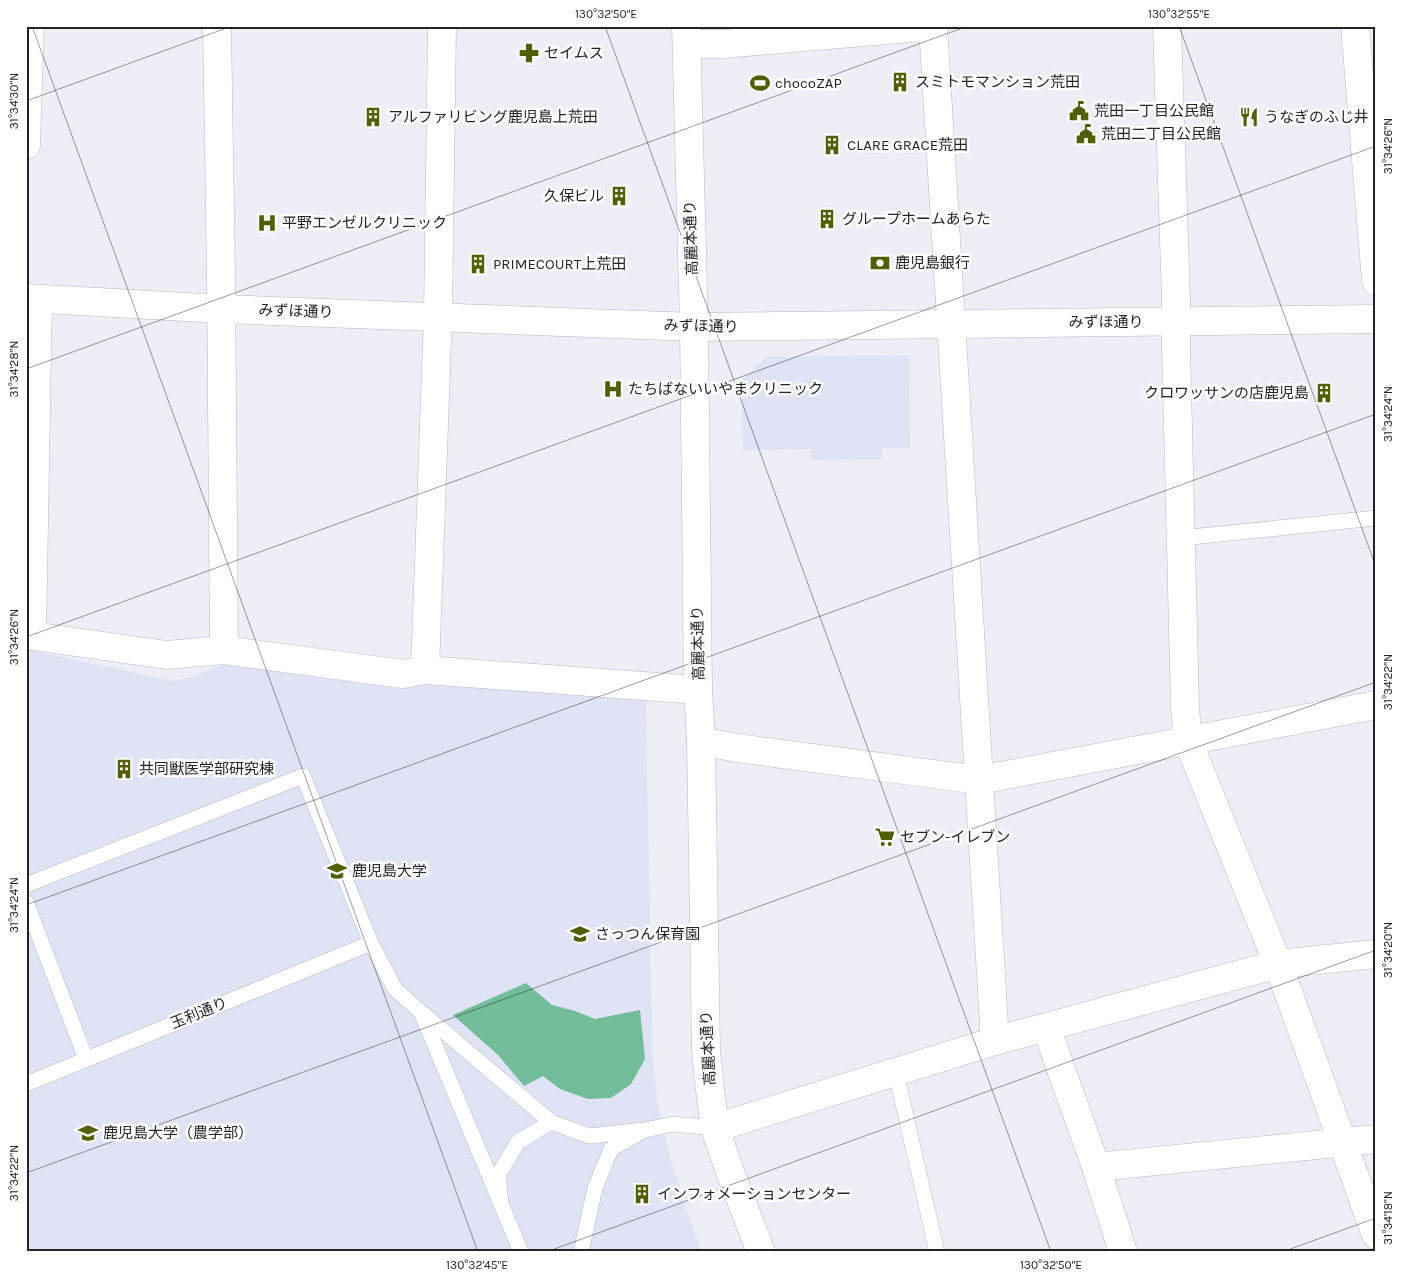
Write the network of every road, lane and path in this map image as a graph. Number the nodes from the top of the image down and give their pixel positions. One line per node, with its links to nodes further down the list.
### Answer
1 (30, 26): 8 (street)
2 (218, 26): 12 (street)
3 (442, 26): 13 (street)
4 (934, 26): 7 (street); 16 (street)
5 (1167, 26): 15 (street)
6 (1355, 26): 10 (street)
7 (687, 35): 17 (street, 高麗本通り)
8 (27, 73): 9 (street)
9 (26, 145)
10 (1376, 281)
11 (32, 298): 12 (street, みずほ通り); 20 (street)
12 (222, 309): 13 (street, みずほ通り); 21 (street)
13 (438, 316): 17 (street, みずほ通り); 22 (street)
14 (1376, 318): 15 (street, みずほ通り)
15 (1176, 322): 16 (street, みずほ通り); 19 (street)
16 (952, 324): 17 (street, みずほ通り); 27 (street)
17 (694, 327): 23 (street, 高麗本通り)
18 (1376, 518): 19 (lane)
19 (1181, 538): 25 (street)
20 (29, 635): 21 (street)
21 (224, 650): 22 (street)
22 (425, 670): 23 (street)
23 (698, 690): 26 (street, 高麗本通り)
24 (1375, 711): 25 (street)
25 (1188, 740): 27 (street); 32 (street)
26 (701, 741): 27 (street); 40 (street, 高麗本通り)
27 (979, 780): 35 (street)
28 (26, 885): 30 (lane)
29 (26, 902): 36 (lane)
30 (371, 943): 33 (lane); 36 (lane, 玉利通り)
31 (1376, 954): 32 (street)
32 (1278, 964): 34 (street); 43 (street)
33 (421, 1012): 39 (lane); 45 (lane)
34 (1046, 1027): 35 (street); 44 (street)
35 (995, 1041): 37 (street)
36 (86, 1059): 38 (lane, 玉利通り)
37 (896, 1072): 40 (street); 50 (lane)
38 (26, 1084)
39 (551, 1122): 41 (lane); 45 (lane)
40 (715, 1128): 41 (lane); 49 (street, 高麗本通り)
41 (645, 1130): 48 (lane)
42 (1376, 1138): 43 (street)
43 (1342, 1143): 44 (street); 46 (street)
44 (1096, 1167): 51 (street)
45 (501, 1204): 47 (lane)
46 (1376, 1235)
47 (521, 1252)
48 (581, 1252)
49 (761, 1252)
50 (937, 1252)
51 (1123, 1252)

